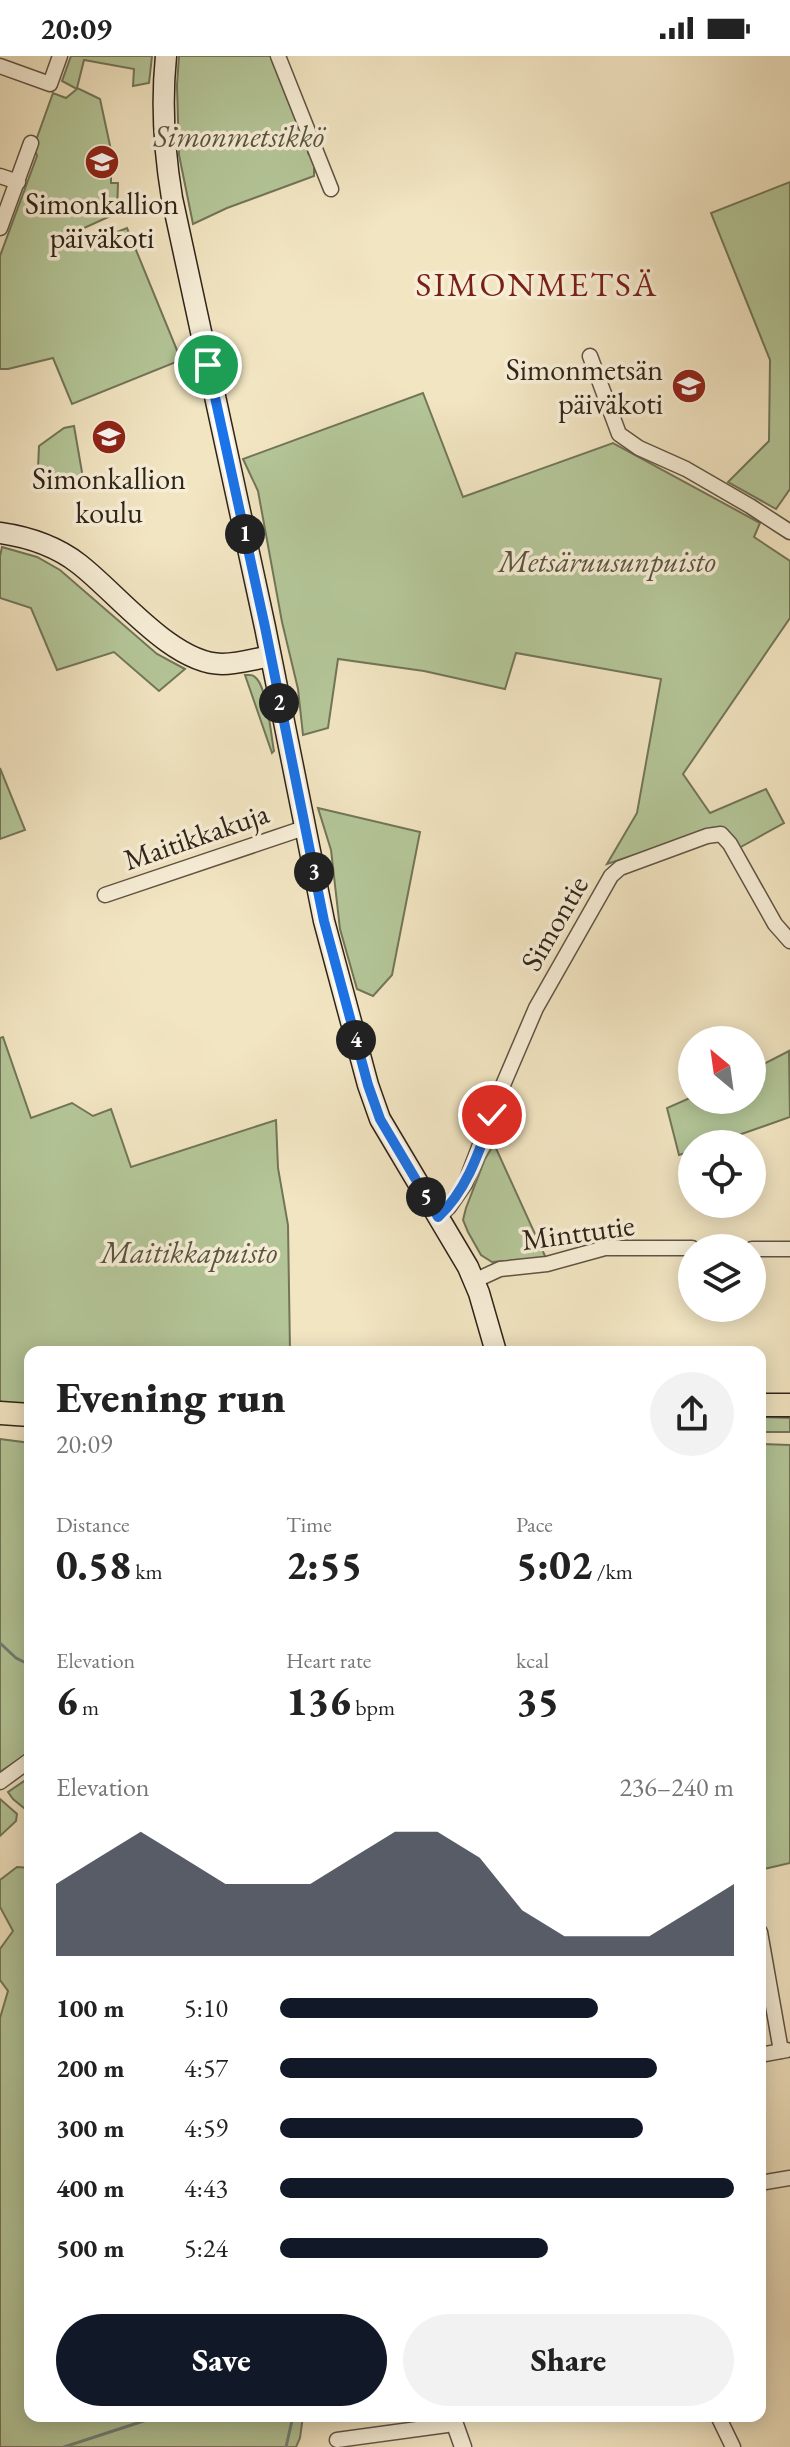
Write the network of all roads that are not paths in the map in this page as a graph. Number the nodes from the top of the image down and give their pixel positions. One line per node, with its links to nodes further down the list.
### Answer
1 (60, 56): 4 (street)
2 (166, 56): 13 (main road)
3 (278, 56): 8 (street)
4 (0, 66)
5 (31, 143): 7 (street)
6 (0, 176): 7 (street)
7 (18, 182): 9 (street)
8 (331, 189)
9 (0, 228)
10 (590, 356): 11 (street)
11 (790, 532)
12 (0, 533): 13 (main road)
13 (270, 656): 14 (main road)
14 (304, 828): 15 (street, Maitikkakuja); 17 (main road)
15 (105, 895)
16 (790, 941): 17 (street, Simontie)
17 (438, 1217): 21 (main road)
18 (678, 1248): 21 (street, Minttutie)
19 (766, 1249): 20 (street)
20 (790, 1249)
21 (474, 1281): 22 (main road)
22 (484, 1310): 23 (main road); 24 (main road)
23 (483, 1346)
24 (494, 1346)
25 (766, 1405): 26 (main road)
26 (790, 1405)
27 (766, 1412): 28 (main road)
28 (790, 1412)
29 (0, 1413): 30 (main road)
30 (24, 1415)
31 (24, 1764): 32 (street)
32 (0, 1782)
33 (766, 1959): 34 (street)
34 (786, 2050): 35 (street)
35 (766, 2054)
36 (790, 2178): 37 (street)
37 (766, 2182)
38 (450, 2422): 41 (street)
39 (454, 2422): 42 (street)
40 (721, 2422): 43 (street)
41 (337, 2440)
42 (463, 2447)
43 (733, 2447)

